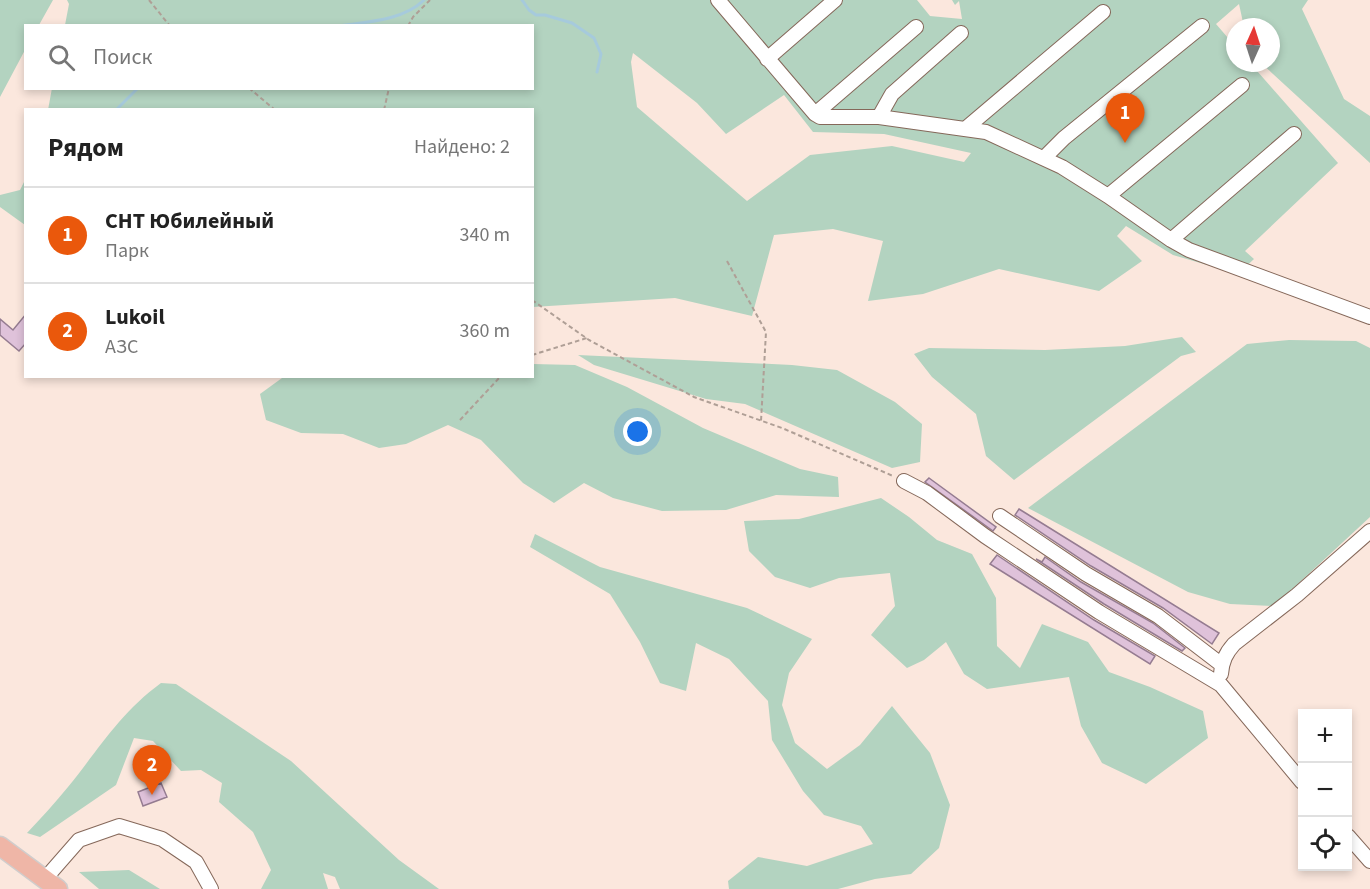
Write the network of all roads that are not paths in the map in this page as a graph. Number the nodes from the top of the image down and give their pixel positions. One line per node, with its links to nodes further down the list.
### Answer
1 (835, 0): 7 (street)
2 (720, 1): 7 (street)
3 (1103, 12): 11 (street)
4 (1202, 26): 13 (street)
5 (916, 27): 9 (street)
6 (961, 33): 10 (street)
7 (767, 59): 9 (street)
8 (1242, 85): 14 (street)
9 (815, 114): 10 (street)
10 (879, 117): 11 (street)
11 (965, 129): 13 (street)
12 (1294, 134): 15 (street)
13 (1044, 158): 14 (street)
14 (1108, 196): 15 (street)
15 (1171, 240): 16 (street)
16 (1370, 317)
17 (904, 481): 21 (street)
18 (1000, 516): 20 (street)
19 (1370, 531): 20 (street)
20 (1222, 665): 21 (street)
21 (1221, 685): 22 (street)
22 (1298, 777)
23 (1352, 841): 25 (street)
24 (0, 846): 26 (main road)
25 (1370, 861)
26 (51, 884): 27 (street)
27 (211, 889)

